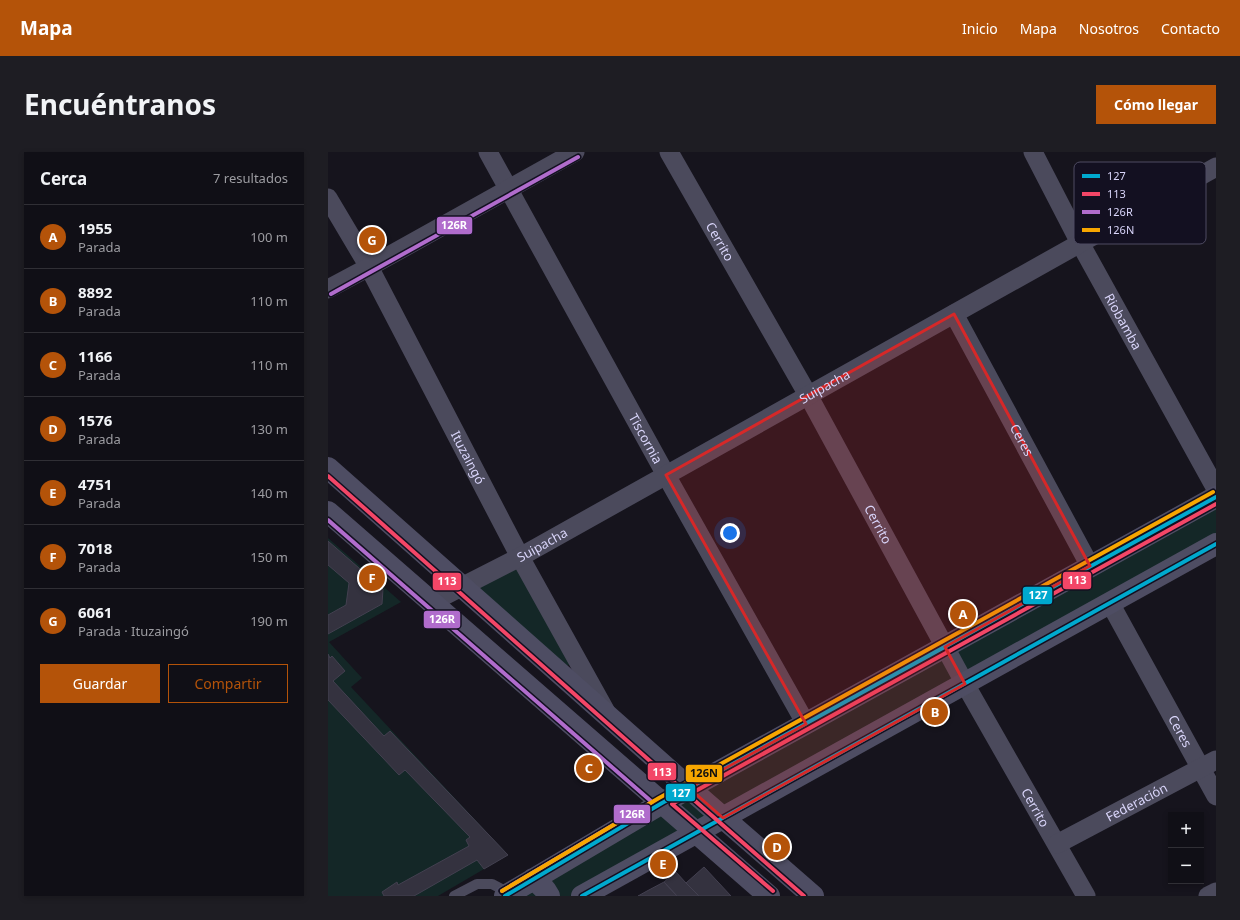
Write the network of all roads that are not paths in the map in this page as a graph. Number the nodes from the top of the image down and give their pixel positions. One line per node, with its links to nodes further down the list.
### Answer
1 (488, 152): 7 (street, Tiscornia)
2 (575, 152): 7 (street)
3 (669, 152): 15 (street, Cerrito)
4 (1032, 152): 9 (street, Riobamba)
5 (1216, 167): 6 (street, Suipacha)
6 (1206, 173)
7 (510, 189): 12 (street); 17 (street, Tiscornia)
8 (328, 198): 12 (street, Ituzaingó)
9 (1074, 232)
10 (1078, 244): 14 (street, Suipacha)
11 (1081, 244): 18 (street, Riobamba)
12 (369, 268): 13 (street); 22 (street, Ituzaingó)
13 (328, 289)
14 (954, 314): 15 (street, Suipacha); 23 (street, Ceres)
15 (808, 396): 17 (street, Suipacha); 27 (street, Cerrito)
16 (328, 468): 24 (main road)
17 (666, 475): 22 (street, Suipacha); 30 (street, Tiscornia)
18 (1216, 489)
19 (1216, 497): 23 (main road)
20 (328, 512): 25 (main road)
21 (1216, 544): 26 (main road)
22 (520, 557): 24 (street, Suipacha); 29 (street, Ituzaingó)
23 (1090, 566): 27 (main road)
24 (462, 587): 25 (street, Suipacha); 29 (main road)
25 (432, 602): 34 (main road)
26 (1110, 603): 28 (main road); 31 (street, Ceres)
27 (945, 647): 28 (street, Cerrito); 30 (main road)
28 (965, 684): 35 (main road); 37 (street, Cerrito)
29 (609, 717): 32 (main road)
30 (806, 724): 32 (main road)
31 (1208, 764): 33 (street, Ceres); 37 (street, Federación)
32 (689, 788): 34 (main road); 35 (main road)
33 (1216, 796)
34 (662, 803): 36 (main road); 38 (main road)
35 (723, 818): 36 (main road); 44 (main road)
36 (696, 832): 42 (main road); 43 (main road)
37 (1057, 844): 45 (street, Cerrito)
38 (520, 890): 40 (lane); 41 (main road)
39 (1216, 892): 46 (street)
40 (454, 896)
41 (549, 896)
42 (582, 896)
43 (769, 896)
44 (813, 896)
45 (1086, 896)
46 (1208, 896)

